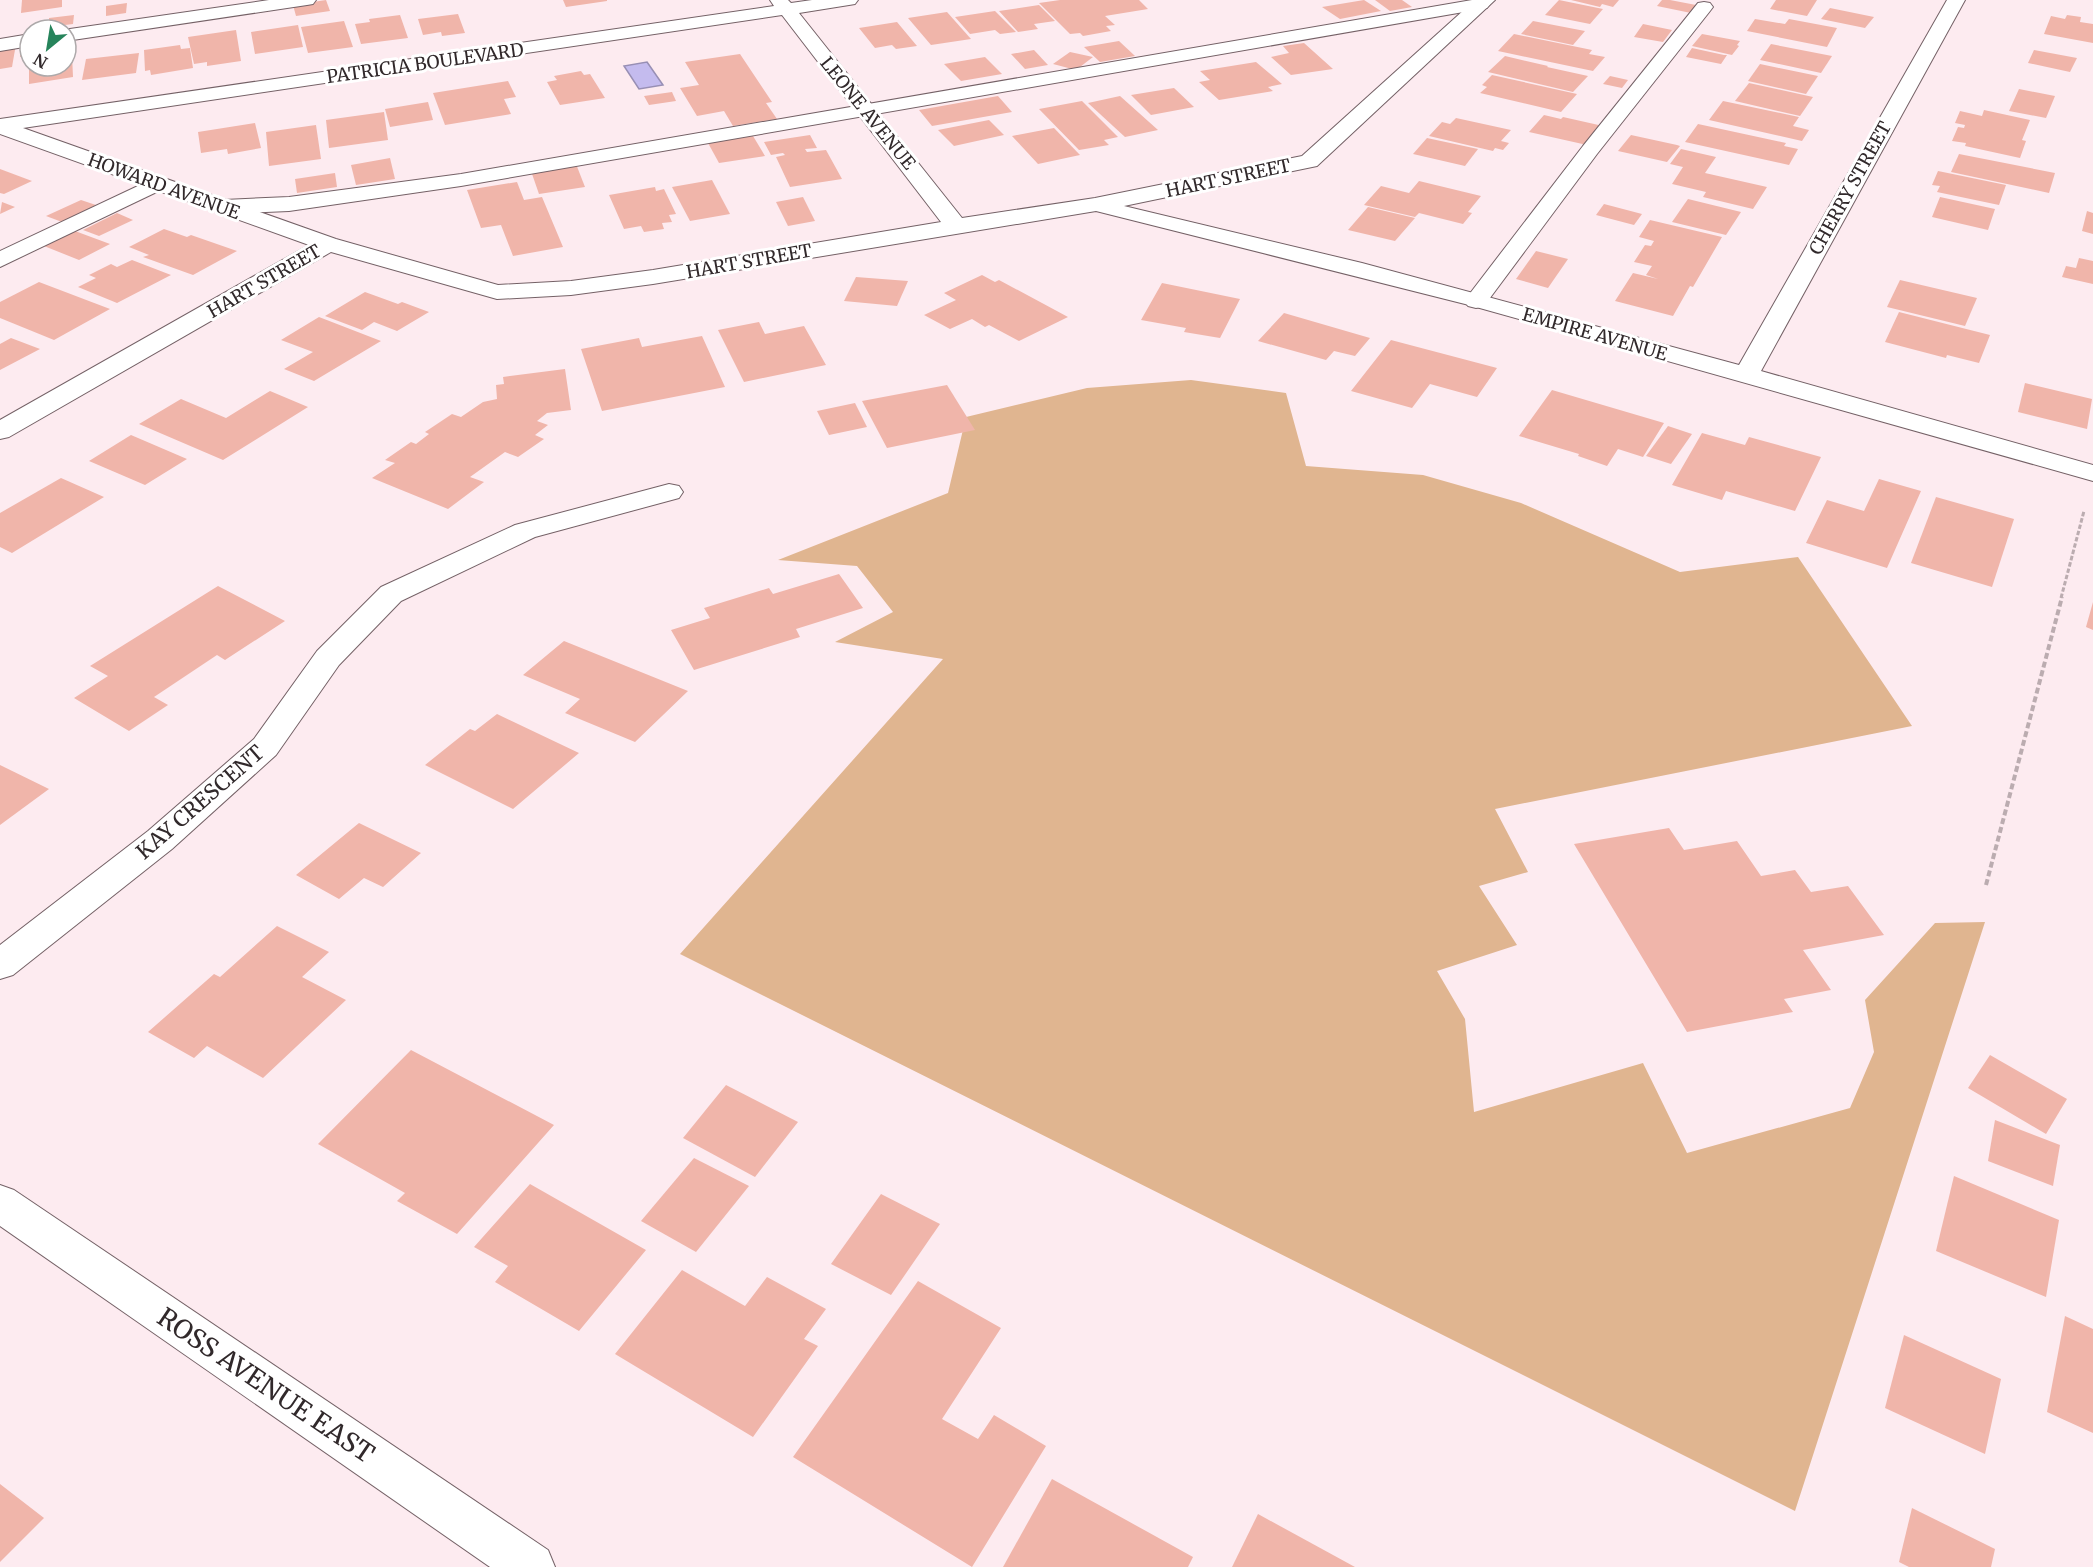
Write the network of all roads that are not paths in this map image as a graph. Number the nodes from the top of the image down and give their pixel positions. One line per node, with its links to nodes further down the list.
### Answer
1 (307, 0): 7 (street)
2 (849, 0): 5 (street, PATRICIA BOULEVARD)
3 (1956, 0): 19 (street, CHERRY STREET)
4 (1483, 2): 10 (street); 13 (street, HART STREET)
5 (782, 5): 10 (street, LEONE AVENUE); 11 (street, PATRICIA BOULEVARD)
6 (1704, 7): 18 (street)
7 (78, 33)
8 (18, 42): 9 (street)
9 (0, 45)
10 (867, 111): 14 (street); 15 (street, LEONE AVENUE)
11 (0, 126): 12 (street, HOWARD AVENUE)
12 (157, 183): 14 (street, HOWARD AVENUE); 17 (street)
13 (1095, 205): 15 (street, HART STREET); 18 (street, EMPIRE AVENUE)
14 (224, 207): 16 (street, HOWARD AVENUE)
15 (957, 226): 16 (street, HART STREET)
16 (327, 244): 20 (street, HART STREET)
17 (0, 260)
18 (1476, 300): 19 (street, EMPIRE AVENUE)
19 (1745, 376): 21 (street, EMPIRE AVENUE)
20 (0, 431)
21 (2093, 472)
22 (669, 492): 23 (street, KAY CRESCENT)
23 (0, 965)
24 (0, 1203): 25 (street, ROSS AVENUE EAST)
25 (531, 1567)

